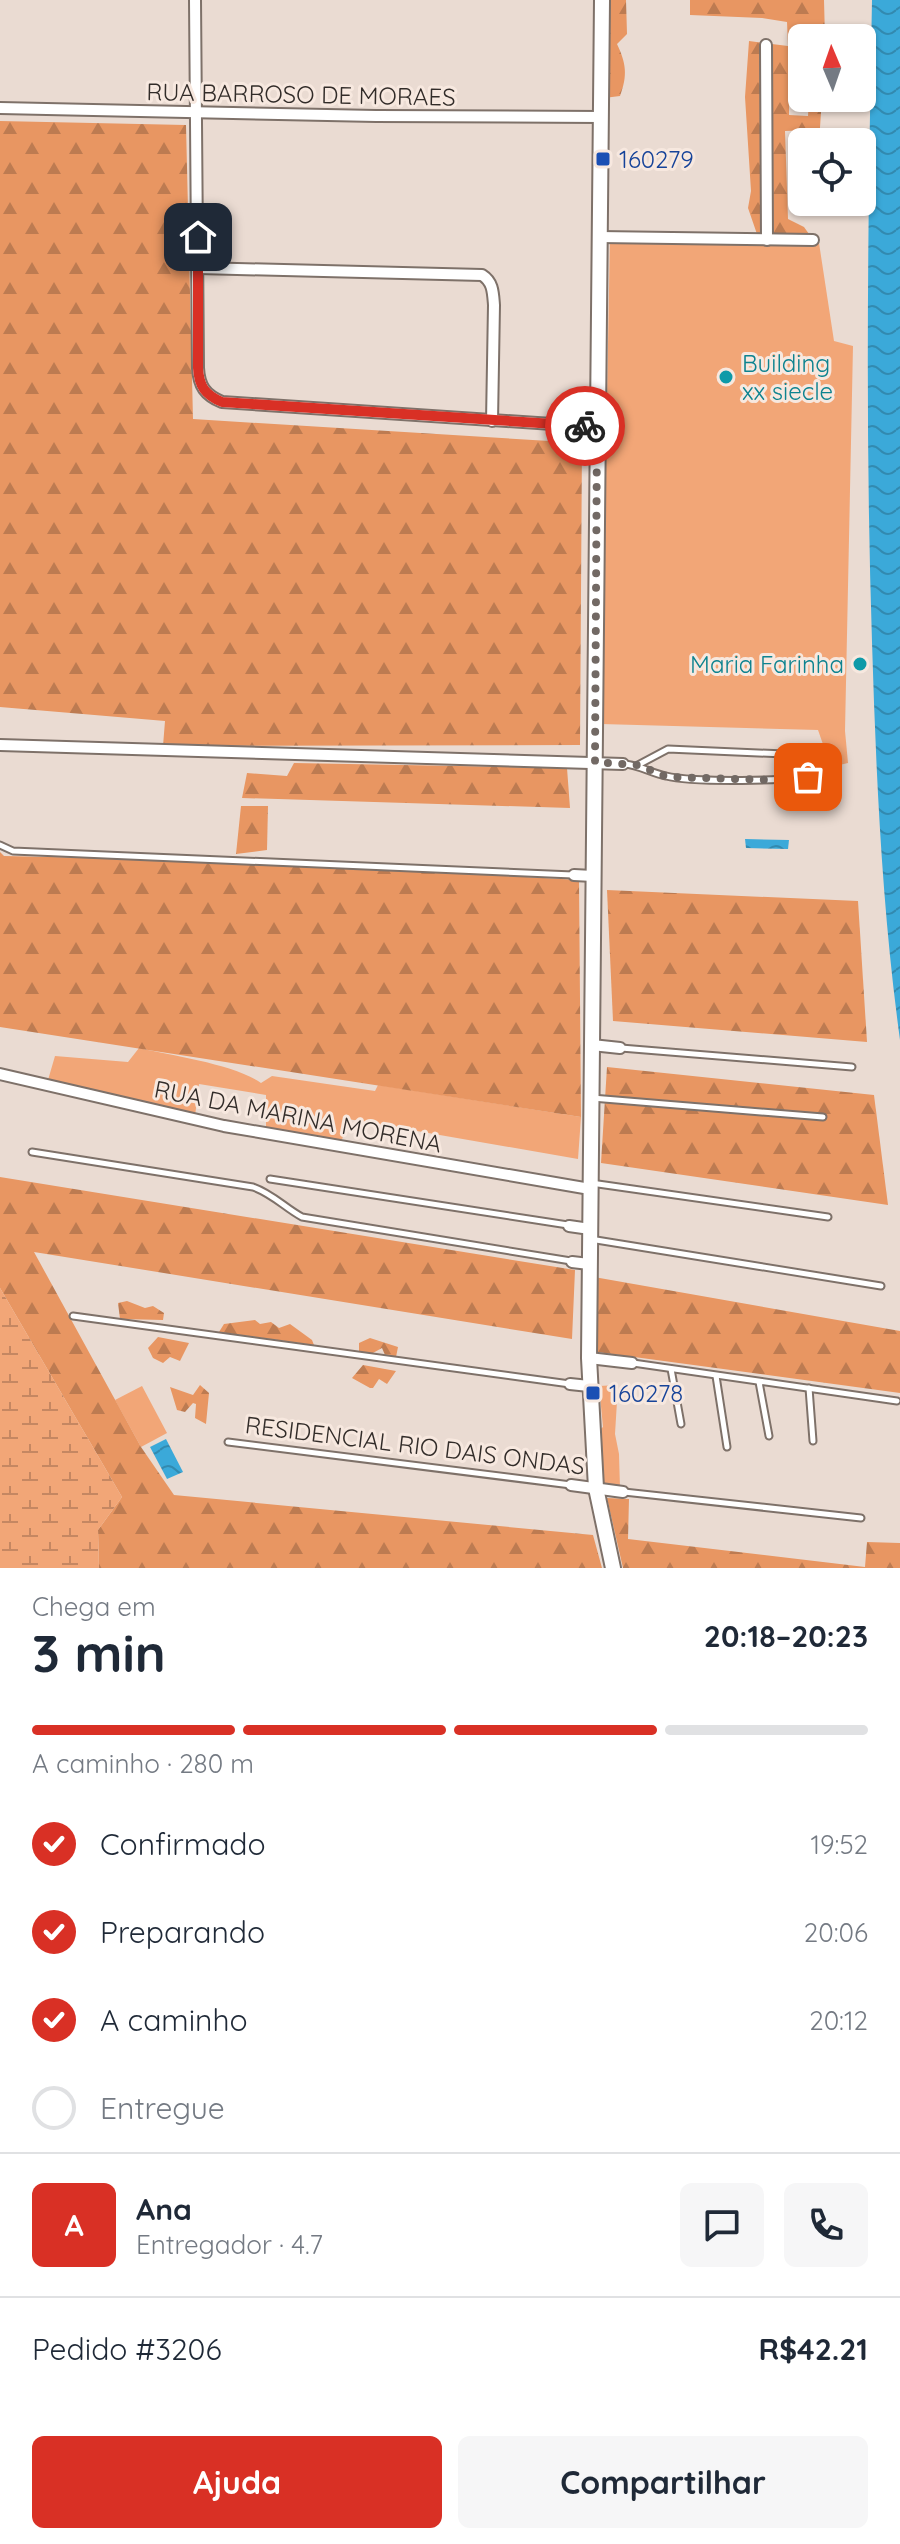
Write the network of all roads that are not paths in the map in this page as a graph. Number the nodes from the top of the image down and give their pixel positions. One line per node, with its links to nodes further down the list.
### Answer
1 (195, 0): 5 (street)
2 (602, 0): 6 (main road)
3 (766, 45): 8 (street)
4 (0, 108): 5 (street, RUA BARROSO DE MORAES)
5 (197, 113): 6 (street, RUA BARROSO DE MORAES); 10 (street)
6 (602, 117): 7 (main road)
7 (599, 237): 8 (street); 12 (main road)
8 (767, 240): 9 (street)
9 (813, 240)
10 (199, 268): 11 (street); 11 (street)
11 (492, 421): 12 (street)
12 (597, 427): 14 (main road)
13 (0, 745): 14 (street)
14 (595, 762): 15 (street); 19 (main road)
15 (623, 764): 16 (lane)
16 (638, 765): 16 (lane)
17 (0, 845): 18 (lane)
18 (574, 875): 19 (street)
19 (593, 876): 20 (main road)
20 (592, 1045): 21 (street); 24 (main road)
21 (620, 1048): 22 (lane)
22 (852, 1067)
23 (0, 1074): 28 (street, RUA DA MARINA MORENA)
24 (591, 1098): 25 (lane); 28 (main road)
25 (823, 1117)
26 (32, 1152): 32 (lane)
27 (270, 1179): 30 (lane)
28 (590, 1186): 29 (lane); 31 (main road)
29 (828, 1217)
30 (569, 1226): 31 (street)
31 (590, 1234): 33 (main road); 34 (lane)
32 (572, 1262): 33 (street)
33 (589, 1264): 36 (main road)
34 (881, 1286)
35 (73, 1316): 41 (lane)
36 (589, 1358): 37 (street); 42 (main road)
37 (632, 1363): 38 (lane)
38 (671, 1369): 39 (lane); 45 (lane)
39 (716, 1376): 40 (lane); 49 (lane)
40 (759, 1381): 43 (lane); 46 (lane)
41 (570, 1384): 42 (street)
42 (589, 1386): 51 (main road)
43 (809, 1388): 44 (lane); 47 (lane)
44 (897, 1401)
45 (681, 1424)
46 (769, 1436)
47 (813, 1441)
48 (228, 1442): 50 (lane, RESIDENCIAL RIO DAIS ONDAS)
49 (727, 1447)
50 (571, 1485): 51 (street, RESIDENCIAL RIO DAIS ONDAS)
51 (596, 1488): 52 (street, RESIDENCIAL RIO DAIS ONDAS); 54 (main road)
52 (623, 1492): 53 (lane)
53 (861, 1518)
54 (613, 1568)

